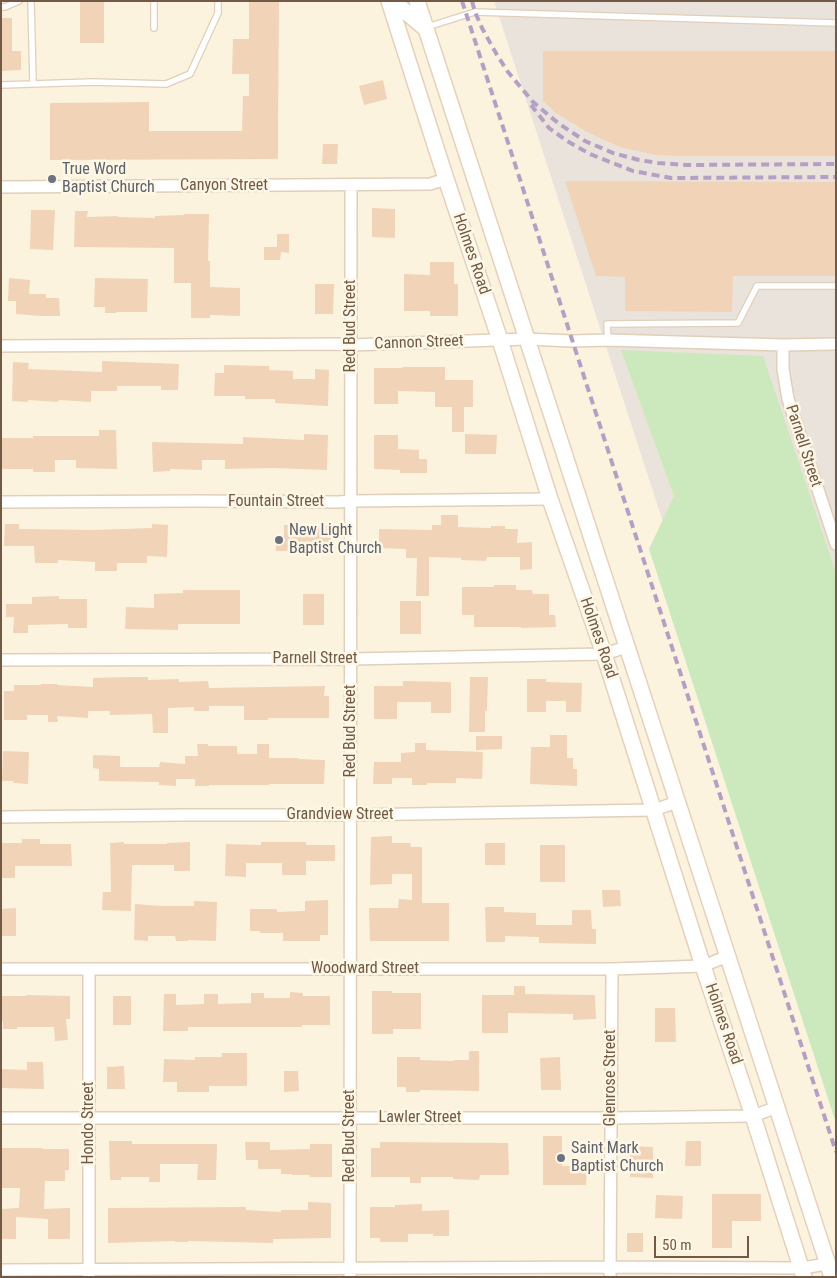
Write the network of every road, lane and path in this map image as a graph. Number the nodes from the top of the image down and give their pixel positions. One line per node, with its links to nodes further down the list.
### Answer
1 (19, 1): 7 (lane)
2 (31, 1): 11 (lane)
3 (154, 1): 9 (lane)
4 (218, 1): 11 (lane)
5 (391, 1): 10 (main road); 13 (main road, Holmes Road)
6 (416, 1): 10 (main road, Holmes Road)
7 (1, 7)
8 (836, 22): 10 (lane)
9 (154, 28)
10 (425, 28): 17 (main road, Holmes Road)
11 (33, 83): 12 (lane)
12 (1, 84)
13 (446, 180): 14 (street, Canyon Street); 18 (main road, Holmes Road)
14 (351, 185): 15 (street, Canyon Street); 21 (street, Red Bud Street)
15 (1, 187)
16 (836, 286): 19 (lane)
17 (526, 339): 18 (street, Cannon Street); 19 (street, Cannon Street); 28 (main road, Holmes Road)
18 (500, 340): 21 (street, Cannon Street); 24 (main road, Holmes Road)
19 (608, 340): 22 (street, Cannon Street)
20 (836, 344): 22 (street, Cannon Street)
21 (351, 345): 23 (street, Cannon Street); 25 (street, Red Bud Street)
22 (782, 345): 27 (street, Parnell Street)
23 (1, 346)
24 (550, 499): 25 (street, Fountain Street); 29 (main road, Holmes Road)
25 (351, 501): 26 (street, Fountain Street); 30 (street, Red Bud Street)
26 (1, 502)
27 (836, 544)
28 (627, 647): 29 (street, Parnell Street); 32 (main road, Holmes Road)
29 (604, 654): 30 (street, Parnell Street); 33 (main road, Holmes Road)
30 (351, 659): 31 (street, Parnell Street); 34 (street, Red Bud Street)
31 (1, 660)
32 (677, 802): 33 (street, Grandview Street); 36 (main road, Holmes Road)
33 (654, 810): 34 (street, Grandview Street); 37 (main road, Holmes Road)
34 (350, 815): 35 (street, Grandview Street); 41 (street, Red Bud Street)
35 (1, 817)
36 (728, 956): 37 (street, Woodward Street); 42 (main road, Holmes Road)
37 (703, 966): 39 (street, Woodward Street); 43 (main road, Holmes Road)
38 (89, 969): 40 (street, Woodward Street); 41 (street, Woodward Street); 45 (street, Hondo Street)
39 (612, 969): 41 (street, Woodward Street); 47 (street, Glenrose Street)
40 (1, 970)
41 (350, 970): 46 (street, Red Bud Street)
42 (777, 1107): 43 (street, Lawler Street); 49 (main road, Holmes Road)
43 (754, 1116): 47 (street, Lawler Street); 53 (main road, Holmes Road)
44 (1, 1118): 45 (street, Lawler Street)
45 (89, 1118): 46 (street, Lawler Street); 51 (street, Hondo Street)
46 (350, 1118): 47 (street, Lawler Street); 52 (street, Red Bud Street)
47 (611, 1118): 50 (street, Glenrose Street)
48 (1, 1270): 51 (street)
49 (830, 1271): 53 (street)
50 (610, 1272): 52 (street); 53 (street)
51 (89, 1273): 52 (street)
52 (350, 1273)
53 (803, 1273)

